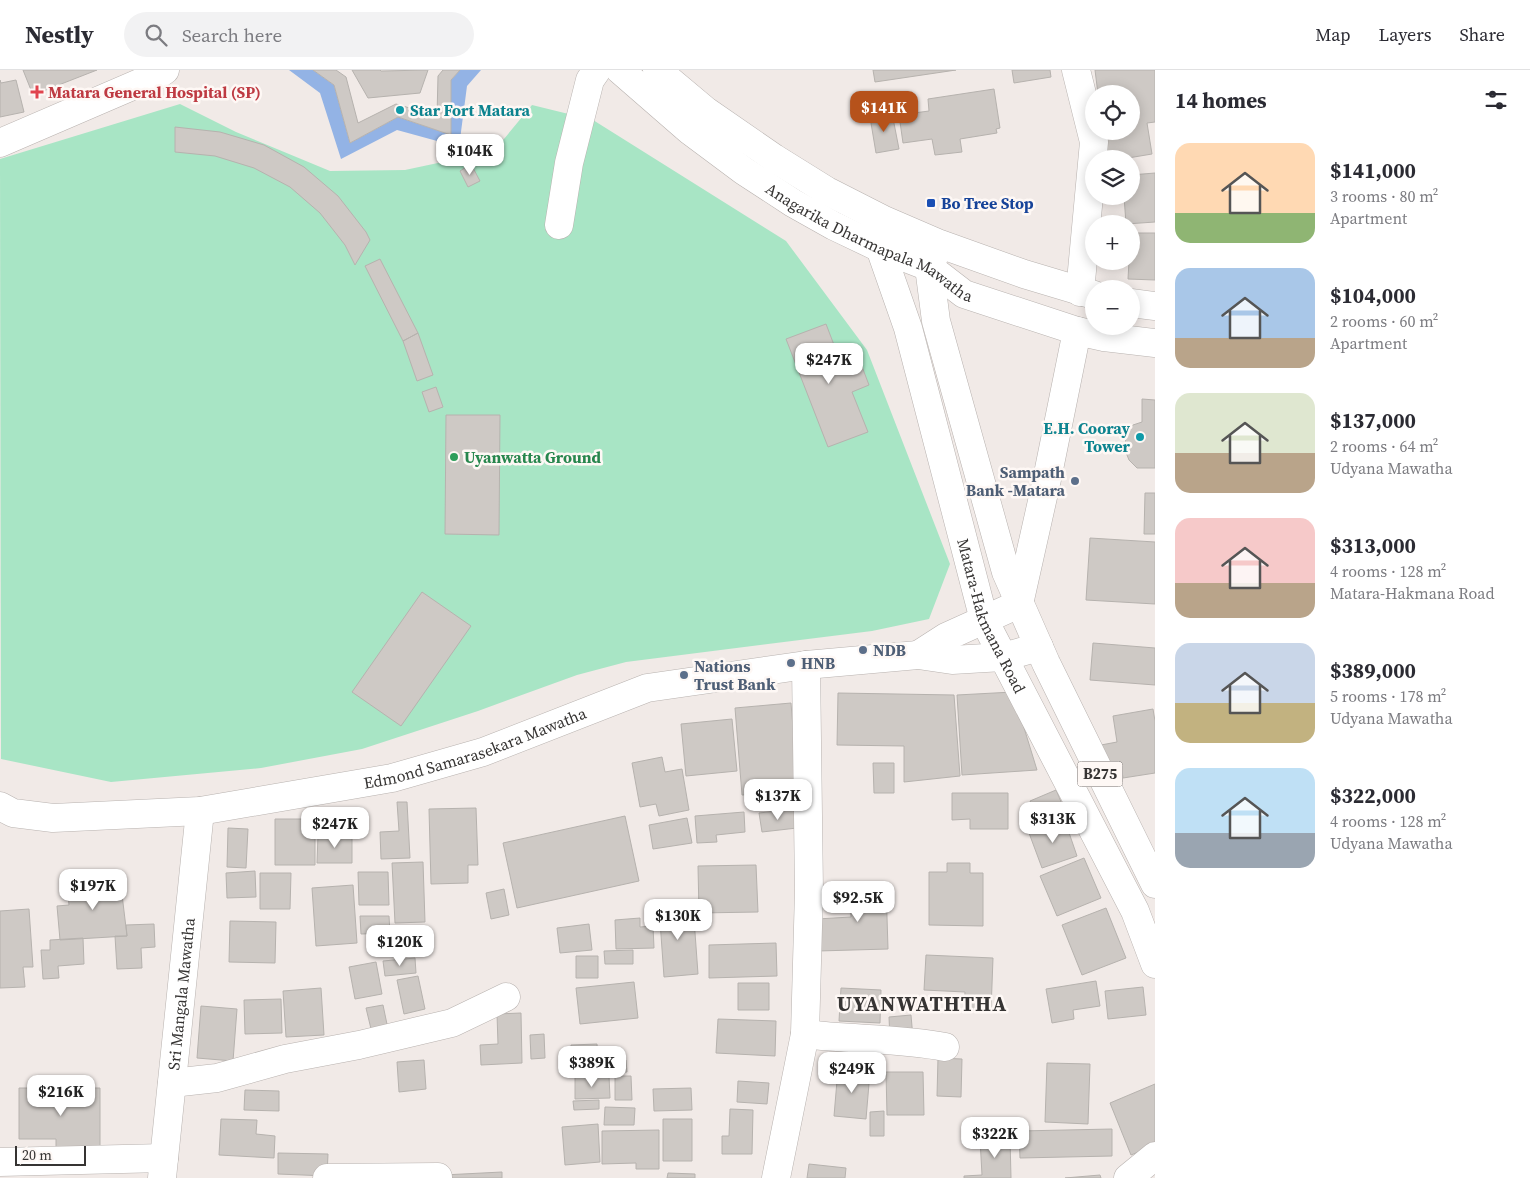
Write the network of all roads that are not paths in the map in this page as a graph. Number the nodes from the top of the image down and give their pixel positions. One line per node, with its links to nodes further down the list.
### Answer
1 (165, 70): 6 (main road)
2 (597, 70): 8 (main road)
3 (620, 70): 9 (main road, Anagarika Dharmapala Mawatha)
4 (657, 70): 7 (main road, Anagarika Dharmapala Mawatha)
5 (1076, 70): 11 (main road)
6 (0, 143)
7 (882, 218): 9 (main road); 10 (main road, Anagarika Dharmapala Mawatha)
8 (559, 225)
9 (880, 248): 10 (main road, Anagarika Dharmapala Mawatha); 18 (main road, Matara-Hakmana Road / B275)
10 (935, 256): 12 (main road, Anagarika Dharmapala Mawatha); 15 (main road, Anagarika Dharmapala Mawatha); 17 (main road, Matara-Hakmana Road / B275)
11 (1088, 280)
12 (1085, 294)
13 (1140, 305): 14 (main road)
14 (1155, 306)
15 (1077, 331): 16 (main road, Anagarika Dharmapala Mawatha); 17 (main road)
16 (1155, 343)
17 (1019, 604): 18 (main road, Edmond Samarasekara Mawatha); 19 (main road, Matara-Hakmana Road / B275)
18 (984, 620): 20 (main road, Edmond Samarasekara Mawatha); 21 (main road, Matara-Hakmana Road / B275)
19 (1039, 647): 21 (main road, Edmond Samarasekara Mawatha); 25 (main road, Matara-Hakmana Road / B275)
20 (918, 655): 21 (main road, Edmond Samarasekara Mawatha); 22 (main road, Edmond Samarasekara Mawatha)
21 (1003, 657): 26 (main road, Matara-Hakmana Road / B275)
22 (806, 665): 24 (main road, Edmond Samarasekara Mawatha); 28 (main road)
23 (0, 806): 24 (main road, Edmond Samarasekara Mawatha)
24 (200, 811): 30 (main road, Sri Mangala Mawatha)
25 (1155, 884)
26 (1155, 964)
27 (506, 997): 30 (main road)
28 (805, 1034): 29 (main road); 36 (main road)
29 (945, 1047)
30 (172, 1083): 33 (main road, Sri Mangala Mawatha)
31 (1155, 1156): 37 (main road)
32 (0, 1162): 33 (main road)
33 (166, 1173)
34 (438, 1177): 35 (main road)
35 (327, 1178)
36 (776, 1178)
37 (1128, 1178)

